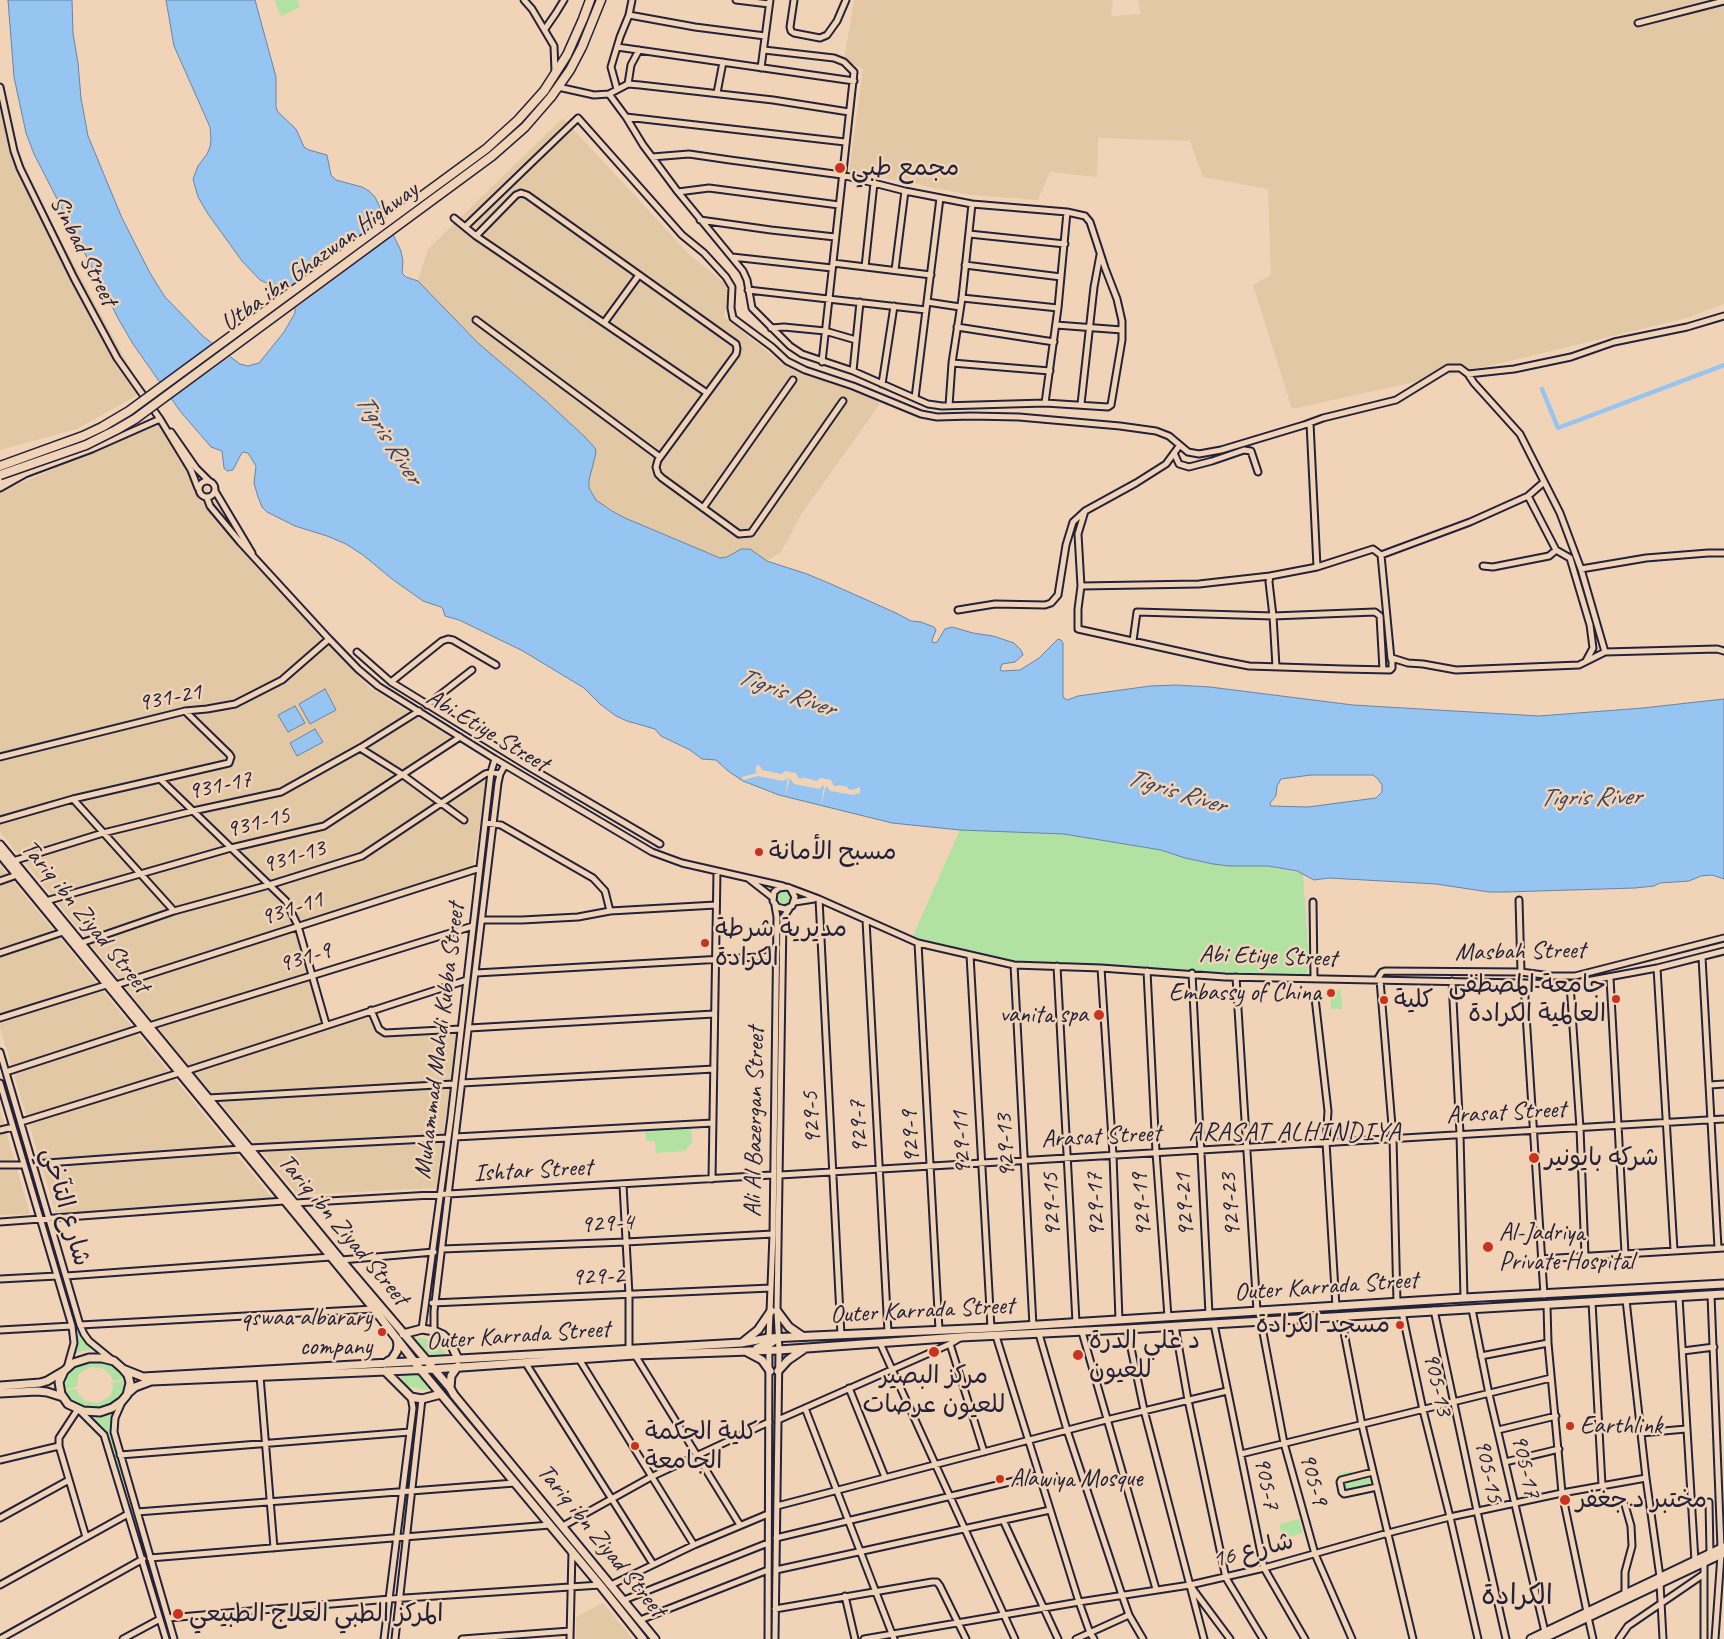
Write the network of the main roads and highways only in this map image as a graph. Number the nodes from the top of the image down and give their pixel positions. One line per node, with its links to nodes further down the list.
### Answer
1 (590, 0): 4 (highway, Utba ibn Ghazwan Highway, bridge)
2 (601, 0): 4 (highway, Utba ibn Ghazwan Highway, bridge)
3 (0, 462): 4 (highway, bridge)
4 (23, 463): 5 (highway, Utba ibn Ghazwan Highway, bridge); 6 (highway, Utba ibn Ghazwan Highway, bridge); 7 (highway, bridge)
5 (0, 466)
6 (0, 475)
7 (0, 483)
8 (0, 845): 10 (main road, Tariq ibn Ziyad Street)
9 (0, 854): 10 (main road, Tariq ibn Ziyad Street)
10 (145, 1027): 11 (main road, Tariq ibn Ziyad Street)
11 (182, 1072): 12 (main road, Tariq ibn Ziyad Street); 12 (main road, Tariq ibn Ziyad Street)
12 (245, 1148): 15 (main road, Tariq ibn Ziyad Street); 17 (main road, Tariq ibn Ziyad Street)
13 (1724, 1284): 16 (main road, Outer Karrada Street)
14 (1724, 1294): 21 (main road, Outer Karrada Street)
15 (403, 1334): 22 (main road); 23 (main road, Tariq ibn Ziyad Street)
16 (805, 1338): 18 (main road, Outer Karrada Street); 20 (main road)
17 (396, 1340): 23 (main road, Tariq ibn Ziyad Street); 24 (main road)
18 (779, 1343): 19 (main road, Outer Karrada Street); 19 (main road); 21 (main road, Outer Karrada Street)
19 (770, 1344): 20 (main road, Outer Karrada Street)
20 (741, 1347): 22 (main road, Outer Karrada Street); 22 (main road, Outer Karrada Street); 27 (main road)
21 (805, 1348): 28 (main road)
22 (458, 1362): 23 (main road, Outer Karrada Street); 30 (main road)
23 (423, 1365): 24 (main road, Outer Karrada Street); 30 (main road, Tariq ibn Ziyad Street); 33 (main road); 34 (main road)
24 (385, 1367): 26 (main road, Outer Karrada Street); 32 (main road, Outer Karrada Street); 33 (main road)
25 (65, 1369): 26 (main road); 29 (main road); 35 (main road)
26 (123, 1369): 32 (main road)
27 (770, 1371)
28 (778, 1371)
29 (0, 1386)
30 (450, 1388): 34 (main road, Tariq ibn Ziyad Street)
31 (0, 1393): 35 (main road)
32 (128, 1393): 35 (main road)
33 (441, 1394): 40 (main road)
34 (454, 1395): 41 (main road, Tariq ibn Ziyad Street)
35 (63, 1398)
36 (1722, 1551): 37 (main road); 37 (main road)
37 (1660, 1580): 38 (main road); 38 (main road)
38 (1587, 1615): 39 (main road)
39 (1545, 1637): 42 (main road)
40 (643, 1639)
41 (655, 1639)
42 (1531, 1639)

